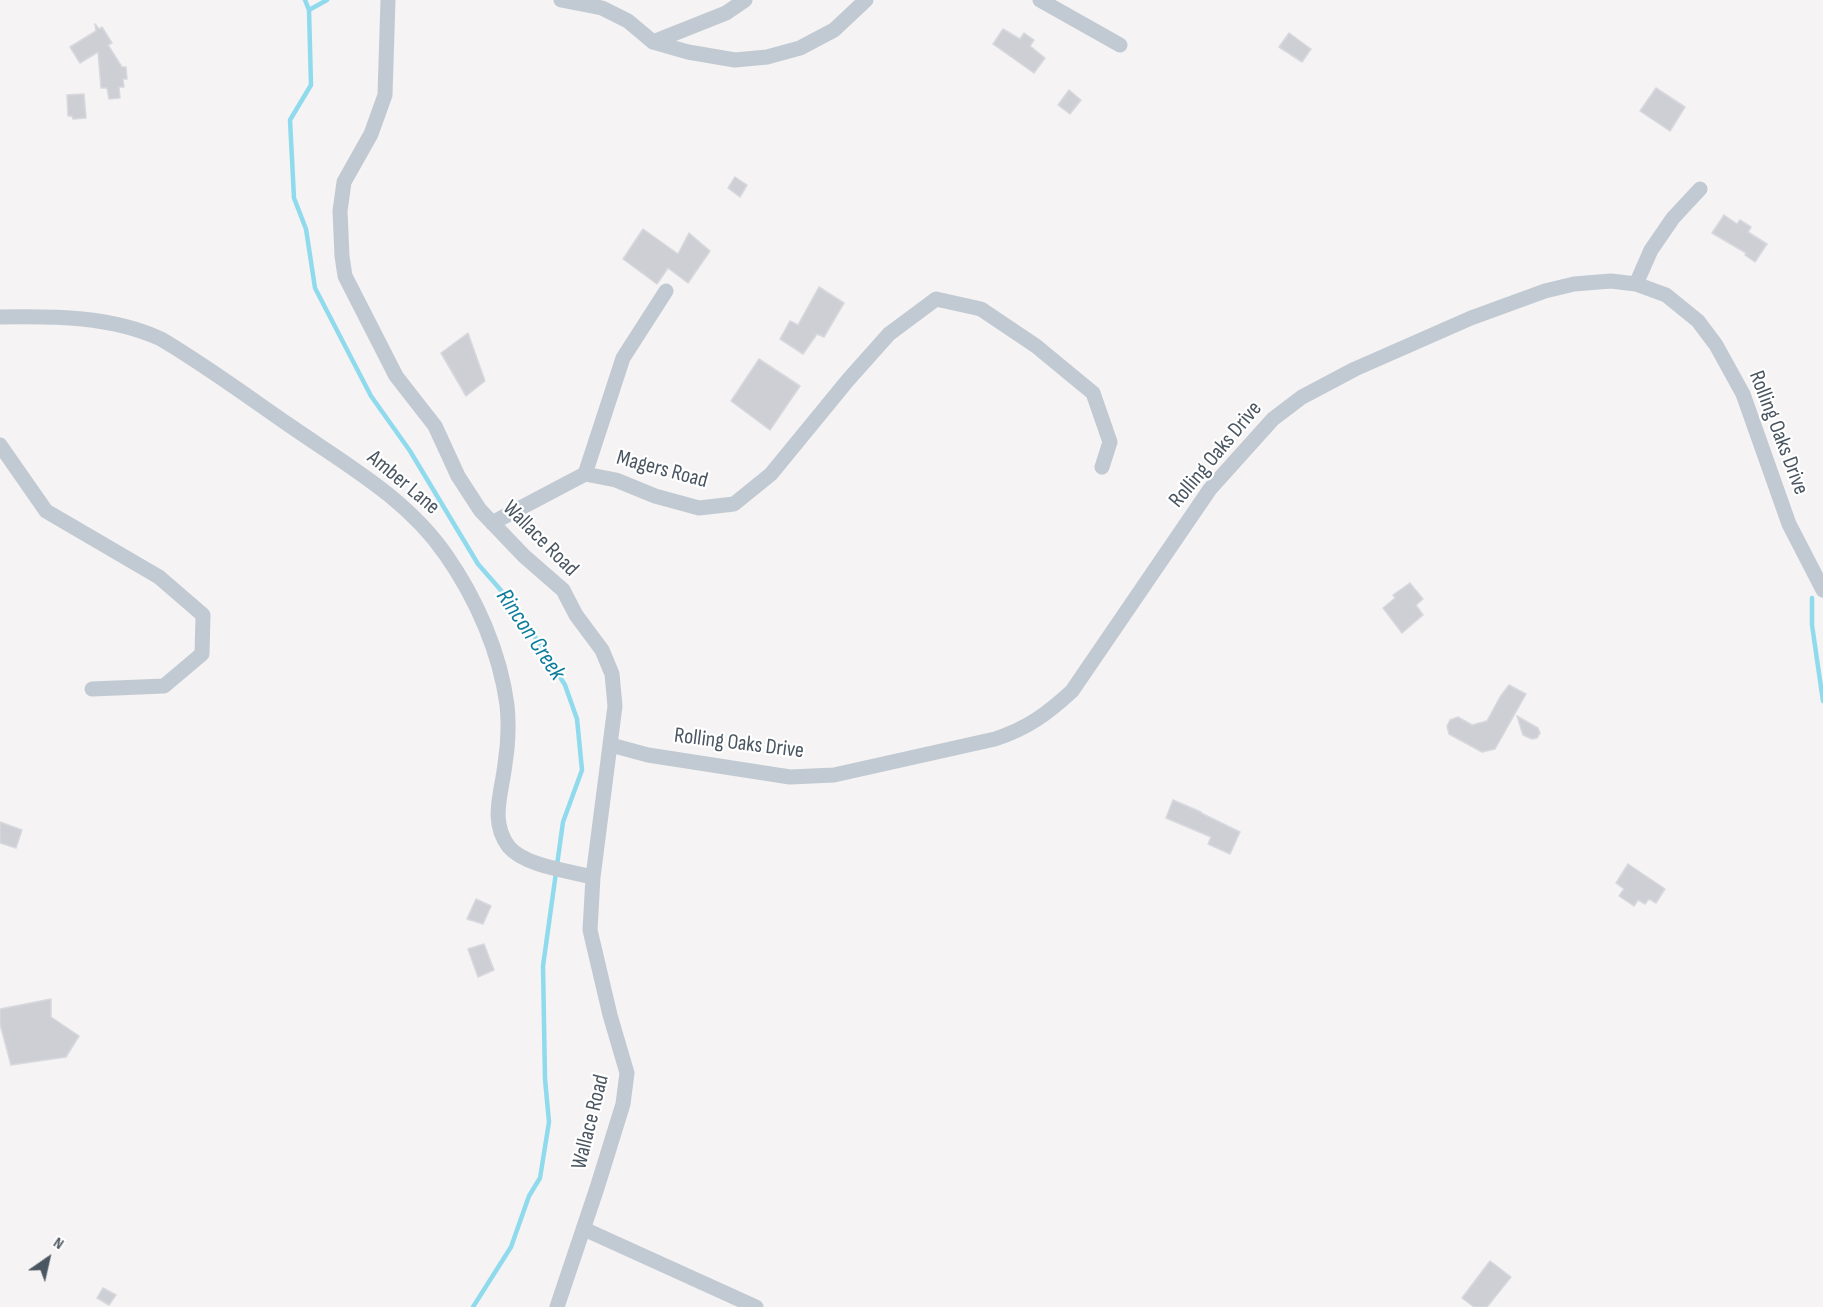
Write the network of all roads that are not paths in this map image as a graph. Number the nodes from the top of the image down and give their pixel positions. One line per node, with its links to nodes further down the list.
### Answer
1 (388, 0): 15 (street, Wallace Road)
2 (561, 0): 6 (street)
3 (745, 0): 6 (street)
4 (866, 0): 6 (street)
5 (1040, 0): 7 (street)
6 (653, 42)
7 (1120, 45)
8 (1700, 189): 9 (street)
9 (1636, 284): 16 (street, Rolling Oaks Drive); 18 (street, Rolling Oaks Drive)
10 (666, 291): 14 (street)
11 (0, 317): 19 (street, Amber Lane)
12 (0, 446): 17 (street)
13 (1102, 467): 14 (street, Magers Road)
14 (585, 474): 15 (street, Magers Road)
15 (492, 523): 18 (street, Wallace Road)
16 (1823, 590)
17 (93, 688)
18 (611, 745): 19 (street, Wallace Road)
19 (593, 877): 20 (street, Wallace Road)
20 (584, 1229): 21 (street, Wallace Road); 22 (street)
21 (557, 1307)
22 (756, 1307)

